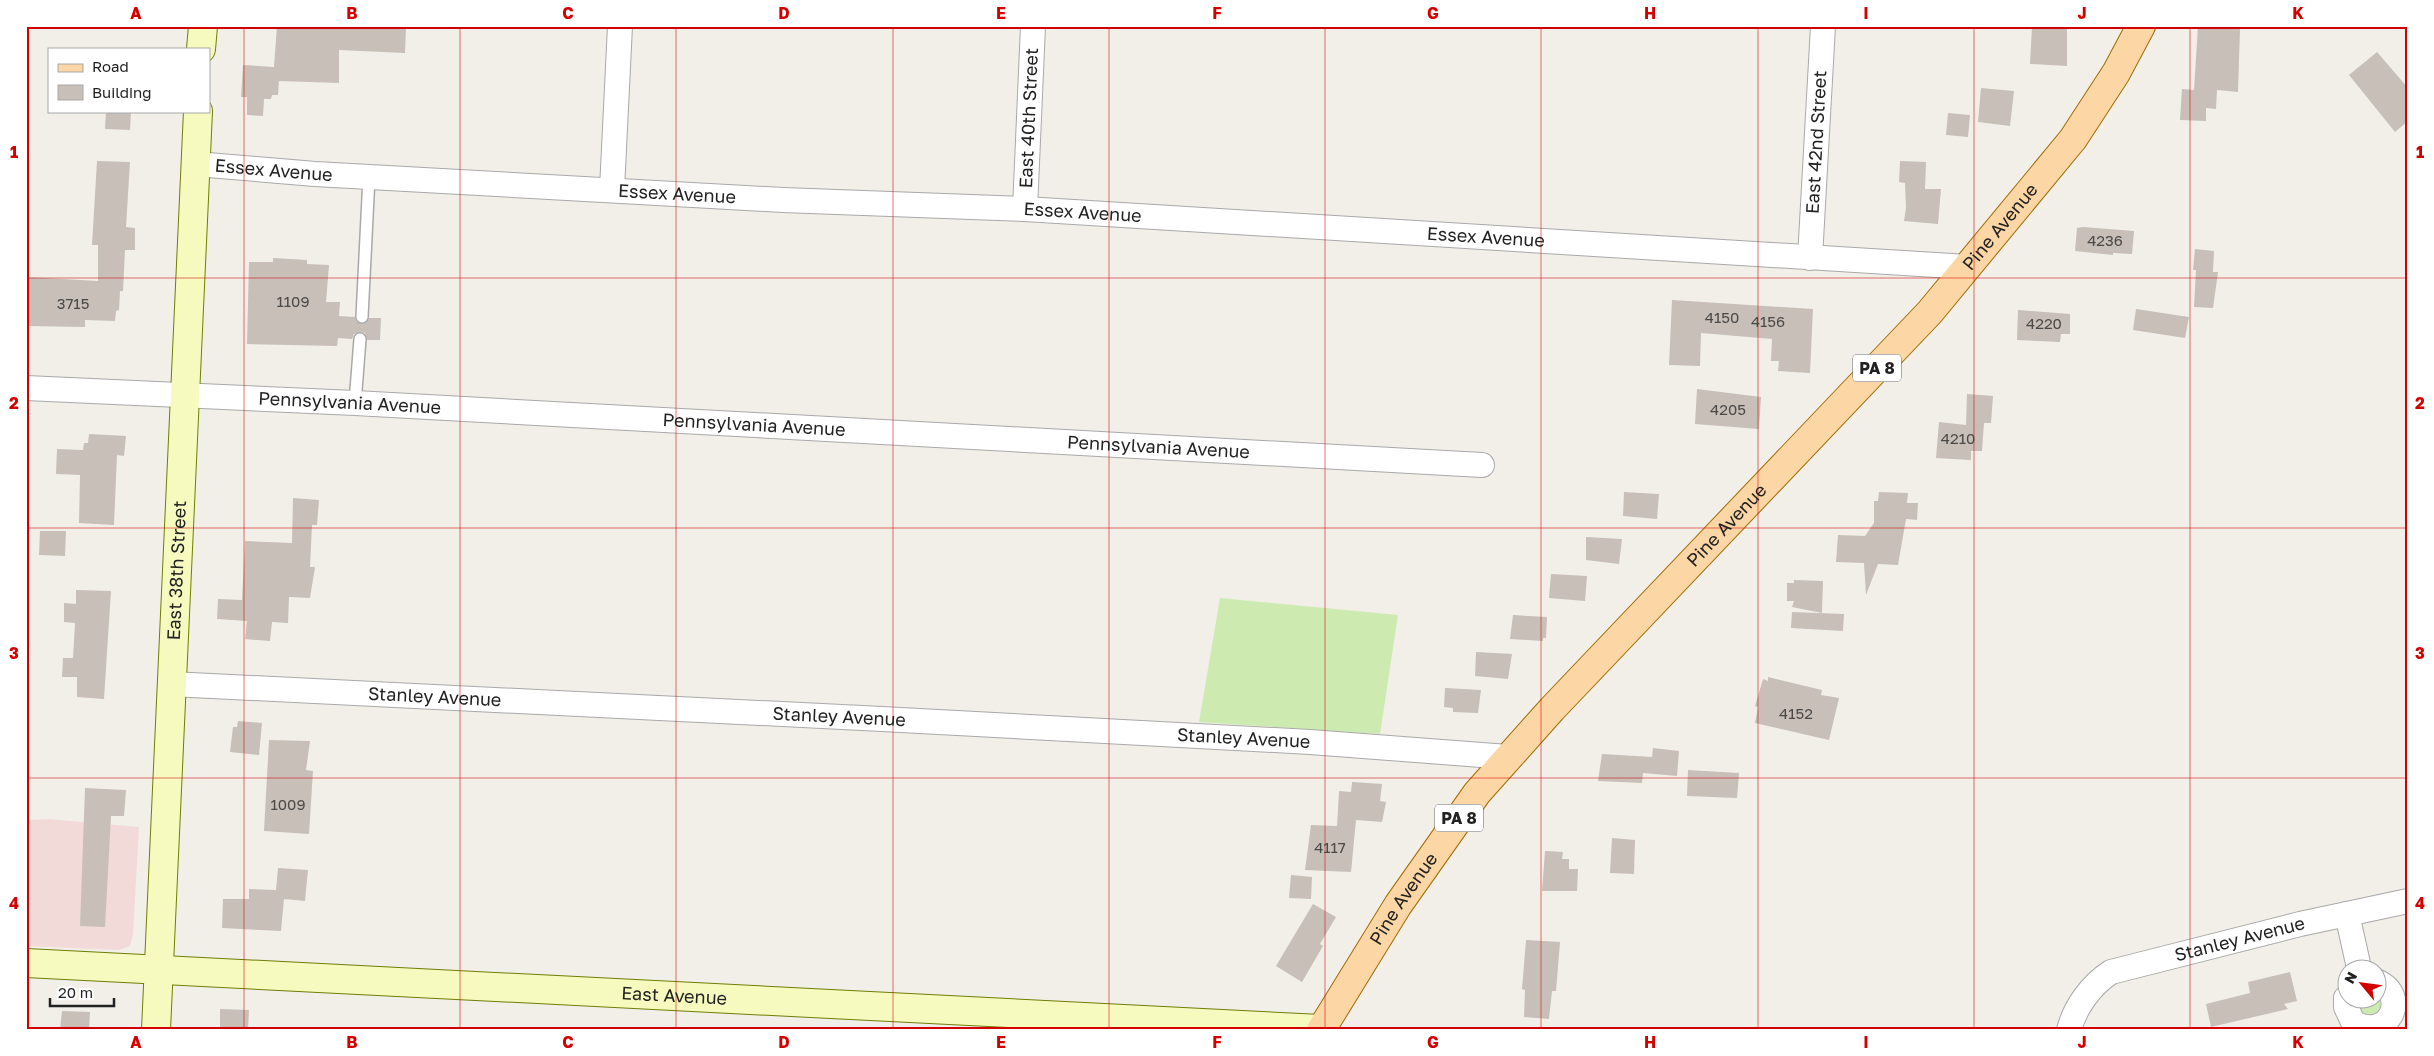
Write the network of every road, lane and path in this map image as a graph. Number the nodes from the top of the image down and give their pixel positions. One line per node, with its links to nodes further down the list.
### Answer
1 (202, 26): 6 (street)
2 (620, 26): 10 (street)
3 (1033, 26): 11 (street, East 40th Street)
4 (1824, 26): 12 (street, East 42nd Street)
5 (2141, 26): 13 (main road, Pine Avenue / PA 8)
6 (202, 48)
7 (198, 112): 8 (street, East 38th Street)
8 (196, 164): 9 (street, Essex Avenue); 17 (street, East 38th Street)
9 (369, 177): 10 (street, Essex Avenue); 14 (lane)
10 (612, 189): 11 (street, Essex Avenue)
11 (1024, 209): 12 (street, Essex Avenue)
12 (1810, 258): 13 (street, Essex Avenue)
13 (1968, 267): 21 (main road, Pine Avenue / PA 8)
14 (362, 317)
15 (360, 339): 18 (lane)
16 (26, 388): 17 (street, Pennsylvania Avenue)
17 (185, 394): 18 (street, Pennsylvania Avenue); 20 (street, East 38th Street)
18 (355, 403): 19 (street, Pennsylvania Avenue)
19 (1482, 465)
20 (171, 684): 21 (street, Stanley Avenue); 26 (street, East 38th Street)
21 (1508, 757): 29 (main road, Pine Avenue / PA 8)
22 (2408, 901): 23 (street, Stanley Avenue)
23 (2347, 914): 24 (street); 31 (street, Stanley Avenue)
24 (2357, 958)
25 (26, 963): 26 (street, East Avenue)
26 (159, 970): 29 (street, East Avenue); 30 (street, East 38th Street)
27 (2386, 987): 28 (street)
28 (2346, 1008)
29 (1321, 1029)
30 (156, 1030)
31 (2069, 1030)

